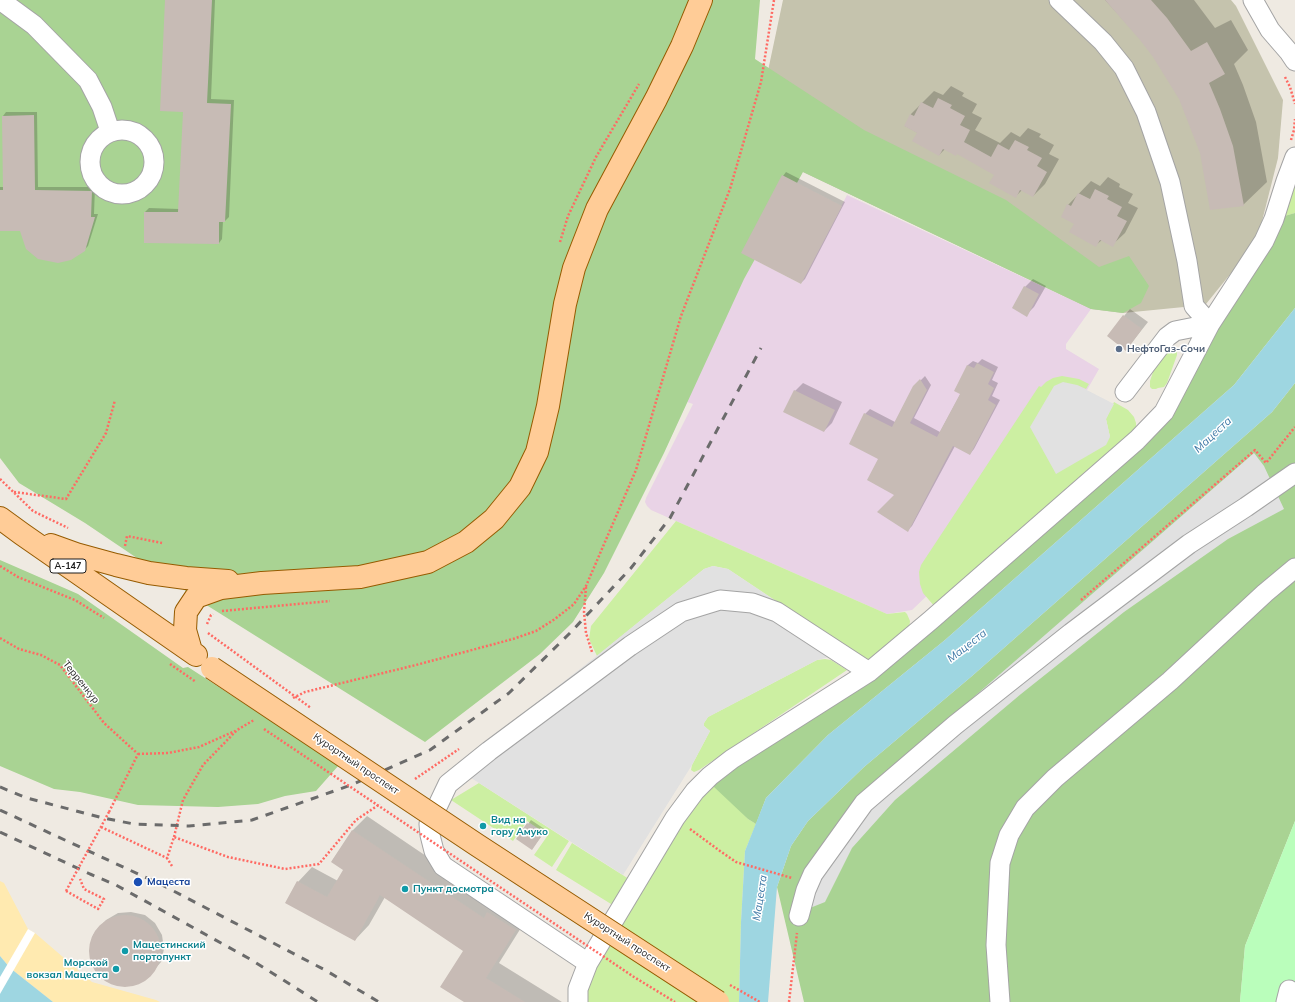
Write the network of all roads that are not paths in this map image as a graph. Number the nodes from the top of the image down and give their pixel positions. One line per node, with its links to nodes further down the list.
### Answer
1 (0, 0): 6 (street)
2 (701, 0): 14 (main road)
3 (1058, 0): 8 (street)
4 (1253, 0): 5 (street)
5 (1295, 61)
6 (110, 131)
7 (1295, 157): 8 (street)
8 (1210, 324): 9 (street); 16 (street)
9 (1125, 392)
10 (1295, 472): 17 (street)
11 (0, 518): 12 (main road, Курортный проспект / А-147)
12 (22, 534): 14 (main road, А-147); 15 (main road, Курортный проспект / А-147)
13 (1295, 568): 22 (street)
14 (262, 583): 15 (main road)
15 (191, 651): 21 (main road, Курортный проспект / А-147, bridge)
16 (862, 668): 18 (street); 18 (street)
17 (799, 916)
18 (588, 963): 20 (street)
19 (1295, 994): 23 (street)
20 (578, 1002)
21 (718, 1002)
22 (1000, 1002)
23 (1286, 1002)

